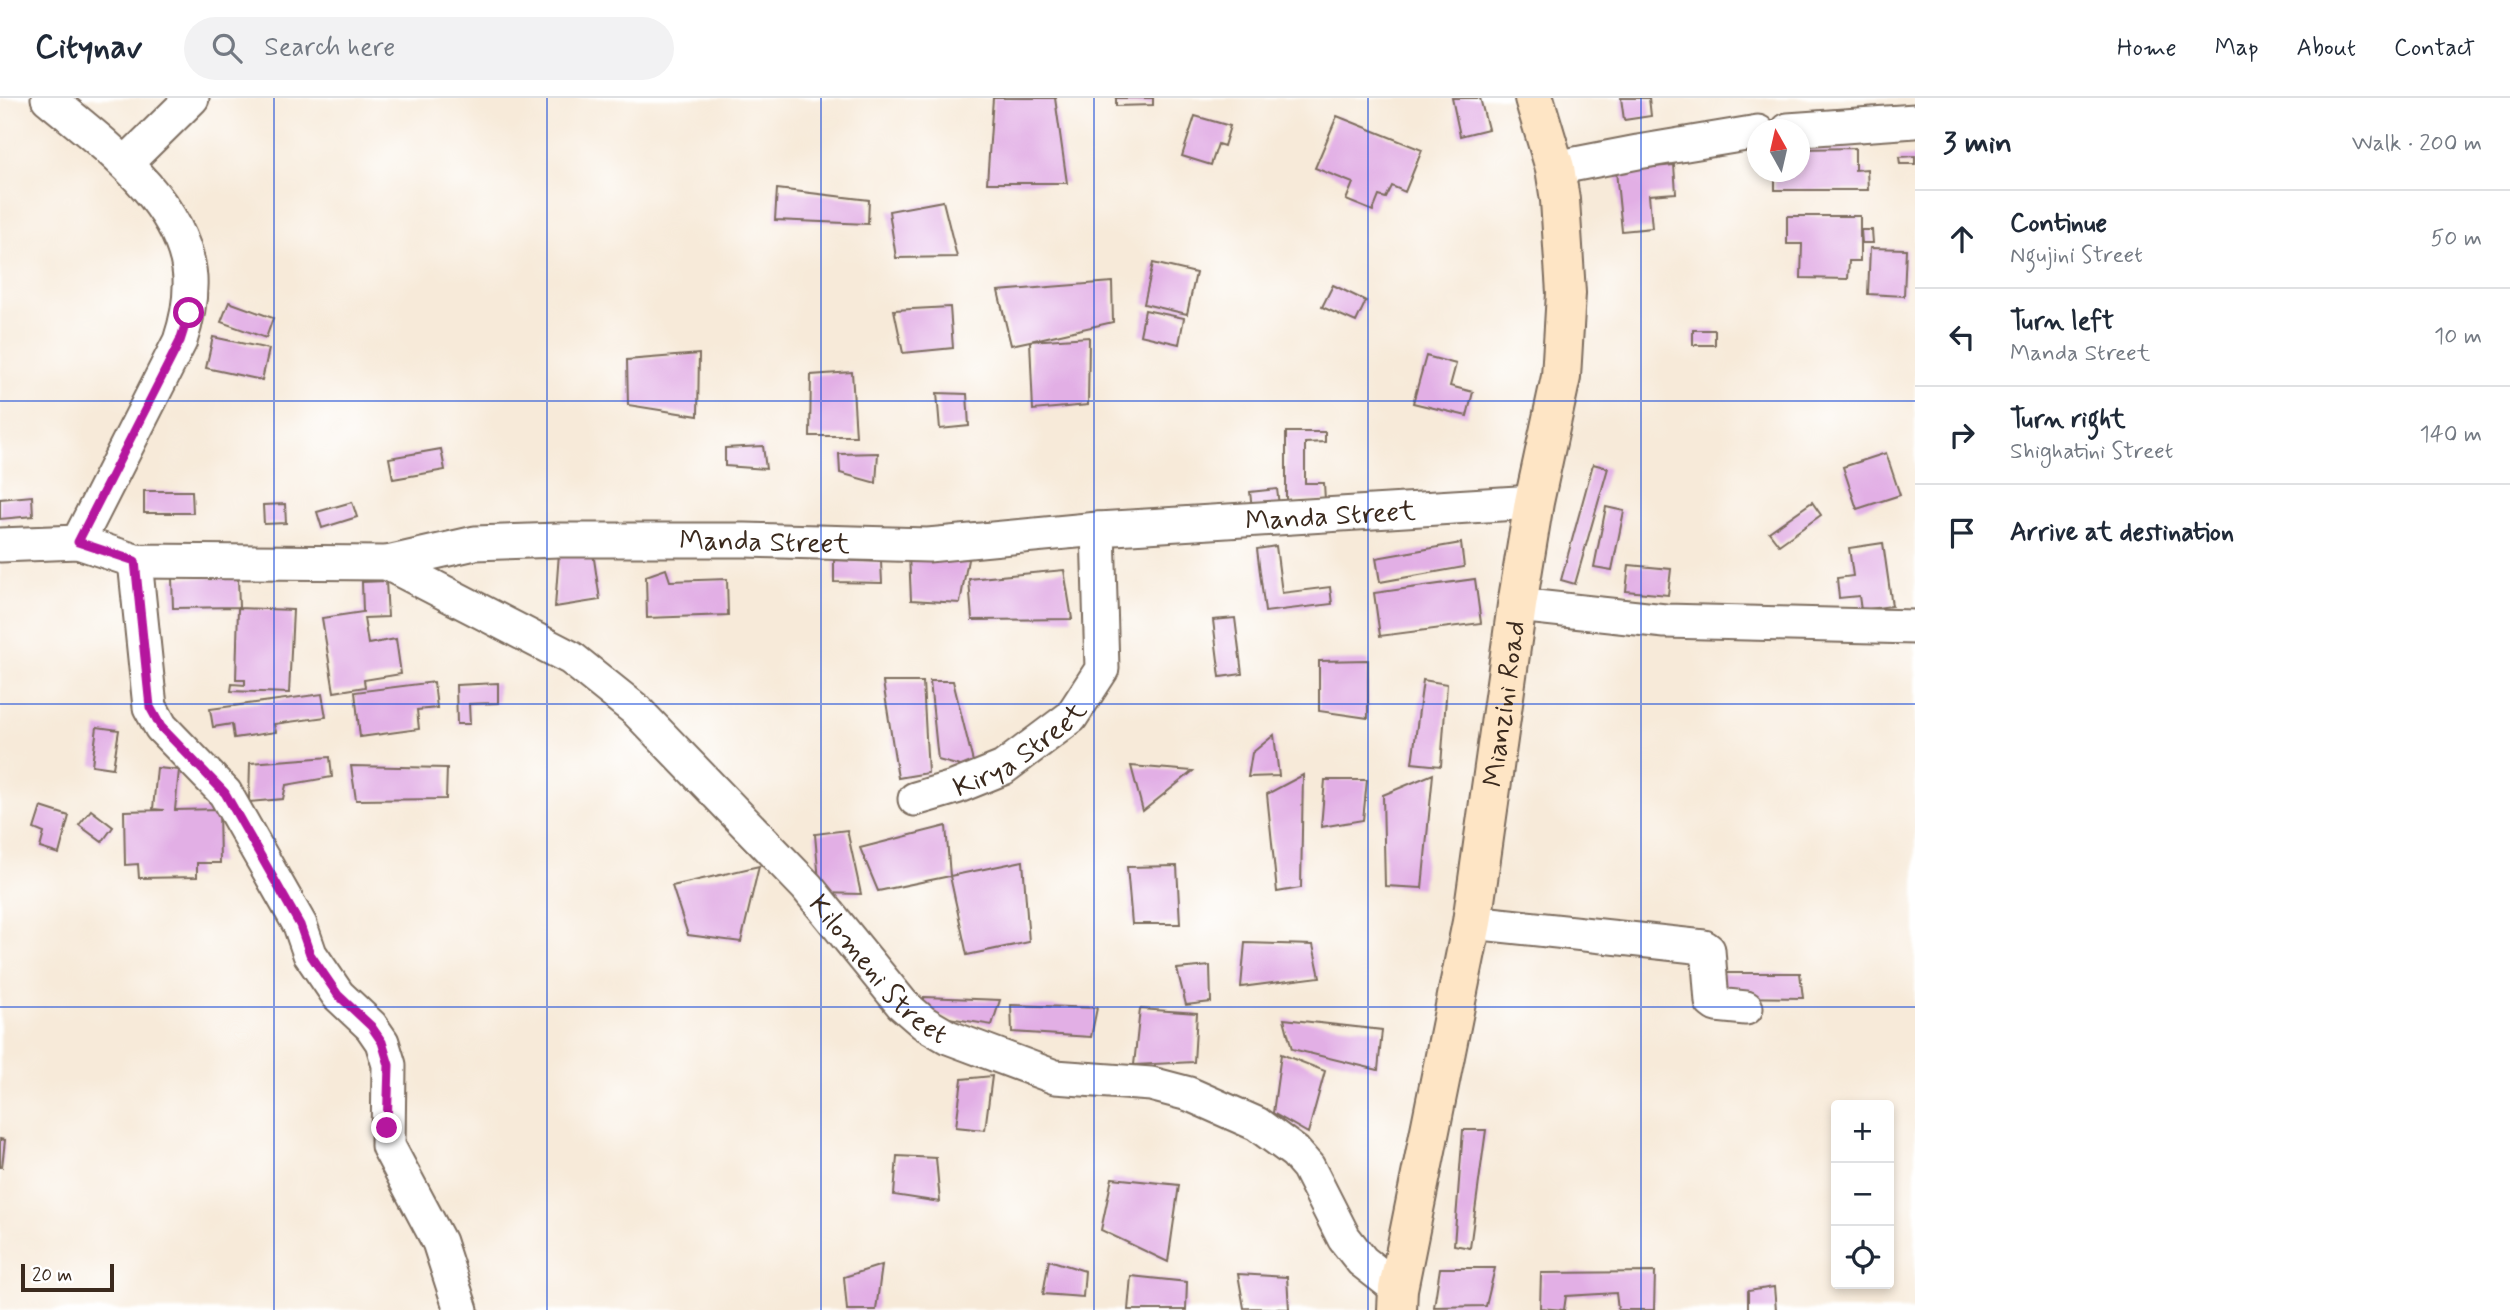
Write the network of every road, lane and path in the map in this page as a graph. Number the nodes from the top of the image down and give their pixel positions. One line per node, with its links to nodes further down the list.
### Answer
1 (48, 98): 7 (street)
2 (192, 98): 7 (street)
3 (1534, 98): 8 (street, Mianzini Road)
4 (1915, 121): 5 (street)
5 (1810, 128)
6 (1747, 134): 8 (street)
7 (125, 163): 11 (street)
8 (1555, 168): 9 (street, Mianzini Road)
9 (1534, 502): 10 (street, Manda Street); 15 (street, Mianzini Road)
10 (1098, 529): 14 (street, Manda Street); 17 (street, Kirya Street)
11 (78, 542): 12 (street, Manda Street); 13 (street, Manda Street)
12 (0, 545)
13 (135, 561): 14 (street, Manda Street); 21 (street)
14 (387, 563): 20 (street, Kilomeni Street)
15 (1517, 605): 16 (street); 18 (street, Mianzini Road)
16 (1915, 627)
17 (915, 799)
18 (1472, 922): 19 (street); 20 (street, Mianzini Road)
19 (1746, 1008)
20 (1398, 1299)
21 (461, 1310)

